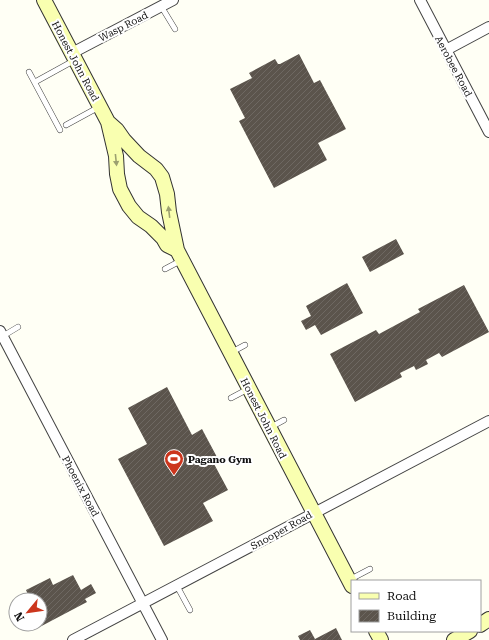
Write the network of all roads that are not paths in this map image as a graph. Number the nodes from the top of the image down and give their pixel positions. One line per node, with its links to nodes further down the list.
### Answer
1 (44, 0): 8 (street, Honest John Road)
2 (173, 0): 4 (street, Wasp Road)
3 (420, 0): 7 (street, Aerobee Road)
4 (161, 6): 6 (lane); 8 (street, Wasp Road)
5 (489, 27): 7 (street)
6 (175, 29)
7 (446, 50): 15 (street, Aerobee Road)
8 (74, 56): 10 (lane); 11 (street, Honest John Road)
9 (29, 72): 10 (lane)
10 (35, 82): 14 (lane)
11 (100, 107): 12 (street, Honest John Road); 13 (lane)
12 (108, 122): 16 (street, Honest John Road, one-way to 12); 16 (street, Honest John Road, one-way to 16)
13 (66, 125)
14 (60, 130)
15 (489, 132)
16 (179, 255): 17 (lane); 21 (street, Honest John Road)
17 (165, 269)
18 (18, 327): 19 (lane)
19 (1, 333): 32 (street, Phoenix Road)
20 (246, 345): 21 (lane)
21 (230, 353): 22 (street, Honest John Road)
22 (249, 389): 23 (lane); 26 (street, Honest John Road)
23 (231, 398)
24 (284, 420): 26 (lane)
25 (489, 421): 27 (street, Snooper Road)
26 (270, 428): 27 (street, Honest John Road)
27 (313, 513): 30 (street, Honest John Road); 31 (street, Snooper Road)
28 (370, 569): 29 (lane)
29 (354, 580)
30 (350, 583)
31 (177, 586): 32 (street, Snooper Road); 33 (lane)
32 (143, 603): 35 (street, Snooper Road); 36 (street, Phoenix Road)
33 (190, 610)
34 (468, 632): 37 (street)
35 (73, 640)
36 (162, 640)
37 (454, 640)

